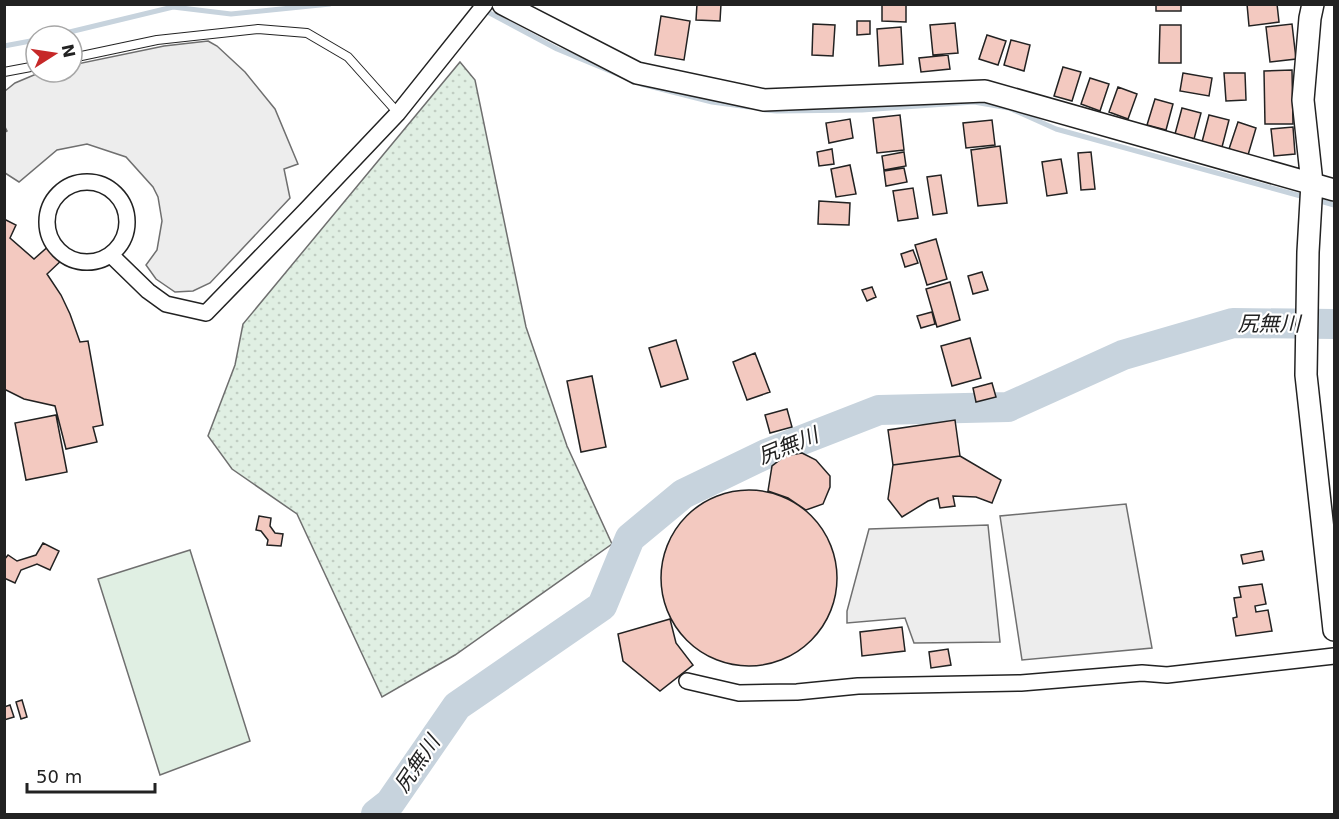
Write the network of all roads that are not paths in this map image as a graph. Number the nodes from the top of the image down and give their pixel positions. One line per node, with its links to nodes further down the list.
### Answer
1 (485, 4): 7 (street)
2 (503, 4): 9 (street)
3 (1312, 4): 9 (street)
4 (84, 56): 7 (lane)
5 (24, 68): 6 (lane)
6 (4, 72)
7 (398, 112): 11 (street)
8 (1335, 180): 9 (street)
9 (1312, 183): 10 (street); 12 (street)
10 (1335, 190)
11 (111, 255): 11 (street)
12 (1335, 630)
13 (1335, 656): 14 (street)
14 (687, 681)

